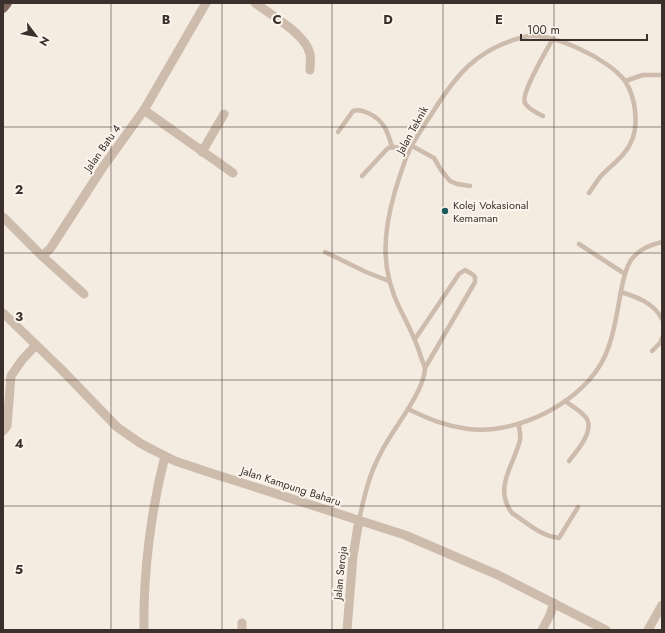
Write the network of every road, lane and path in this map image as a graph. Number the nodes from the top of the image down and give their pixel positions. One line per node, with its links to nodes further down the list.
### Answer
1 (7, 3): 4 (main road)
2 (206, 3): 9 (street, Jalan Batu 4)
3 (255, 3): 6 (street)
4 (3, 8)
5 (552, 40): 8 (lane, Jalan Teknik); 11 (lane); 13 (lane, Jalan Teknik)
6 (310, 70)
7 (662, 75): 8 (lane)
8 (624, 81): 20 (lane, Jalan Teknik)
9 (144, 110): 15 (street); 25 (street, Jalan Batu 4)
10 (224, 114): 15 (street)
11 (542, 116)
12 (338, 132): 14 (lane)
13 (412, 146): 16 (lane, Jalan Teknik); 19 (lane)
14 (392, 147): 16 (lane); 18 (lane)
15 (202, 152): 17 (street)
16 (409, 152): 27 (lane, Jalan Teknik)
17 (233, 173)
18 (362, 176)
19 (470, 186)
20 (589, 193)
21 (3, 216): 25 (street)
22 (662, 242): 26 (lane)
23 (579, 244): 26 (lane)
24 (325, 252): 27 (lane)
25 (42, 256): 29 (street)
26 (625, 274): 28 (lane)
27 (389, 281): 33 (lane, Jalan Teknik)
28 (621, 292): 31 (lane); 37 (lane)
29 (84, 294)
30 (3, 312): 34 (street, Jalan Kampung Baharu)
31 (662, 319)
32 (662, 338): 35 (lane)
33 (415, 339): 36 (lane, Jalan Teknik); 36 (lane)
34 (36, 345): 40 (street); 41 (street, Jalan Kampung Baharu)
35 (652, 352)
36 (425, 368): 38 (lane)
37 (565, 401): 39 (lane); 42 (lane)
38 (408, 408): 39 (lane); 44 (lane)
39 (519, 424): 43 (lane)
40 (3, 431)
41 (165, 456): 44 (street, Jalan Kampung Baharu); 47 (street)
42 (569, 461)
43 (578, 507)
44 (359, 520): 45 (street, Jalan Kampung Baharu); 48 (street, Jalan Seroja)
45 (554, 603): 49 (street); 50 (street, Jalan Kampung Baharu)
46 (662, 605): 51 (street)
47 (144, 630)
48 (347, 630)
49 (542, 630)
50 (606, 630)
51 (648, 630)

